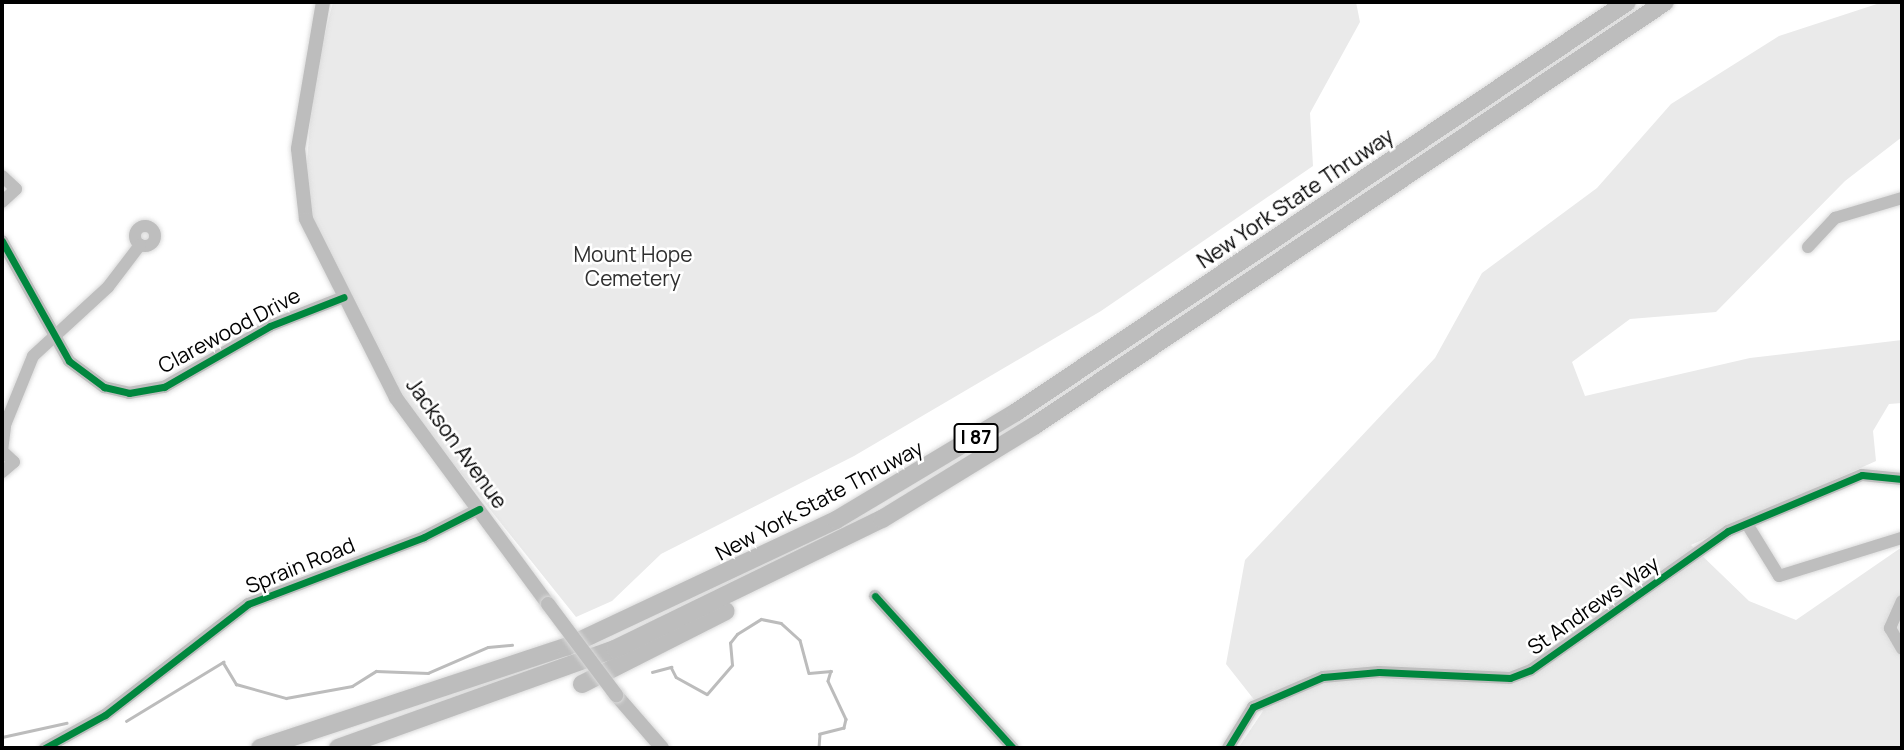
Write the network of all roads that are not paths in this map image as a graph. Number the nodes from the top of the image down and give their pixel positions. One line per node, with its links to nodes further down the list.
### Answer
1 (323, 2): 11 (main road, Jackson Avenue)
2 (1627, 2): 25 (highway, New York State Thruway / I 87)
3 (1665, 2): 19 (highway, New York State Thruway / I 87)
4 (2, 176): 6 (street)
5 (1902, 198): 9 (street)
6 (2, 202)
7 (2, 241): 10 (street, Clarewood Drive)
8 (140, 245): 12 (street)
9 (1808, 247)
10 (6, 267): 12 (street, Clarewood Drive)
11 (344, 297): 12 (street, Clarewood Drive); 16 (main road, Jackson Avenue)
12 (53, 336): 13 (street)
13 (2, 451): 14 (street)
14 (2, 472)
15 (1902, 479): 17 (street, St Andrews Way)
16 (479, 509): 24 (street, Sprain Road); 27 (main road, Jackson Avenue, bridge)
17 (1747, 524): 18 (street); 29 (street, St Andrews Way)
18 (1902, 538)
19 (829, 547): 23 (highway); 26 (highway, New York State Thruway / I 87)
20 (875, 596): 28 (street)
21 (1902, 601): 22 (street)
22 (1902, 649)
23 (582, 684)
24 (45, 748)
25 (260, 748)
26 (338, 748)
27 (662, 748)
28 (1013, 748)
29 (1228, 748)

